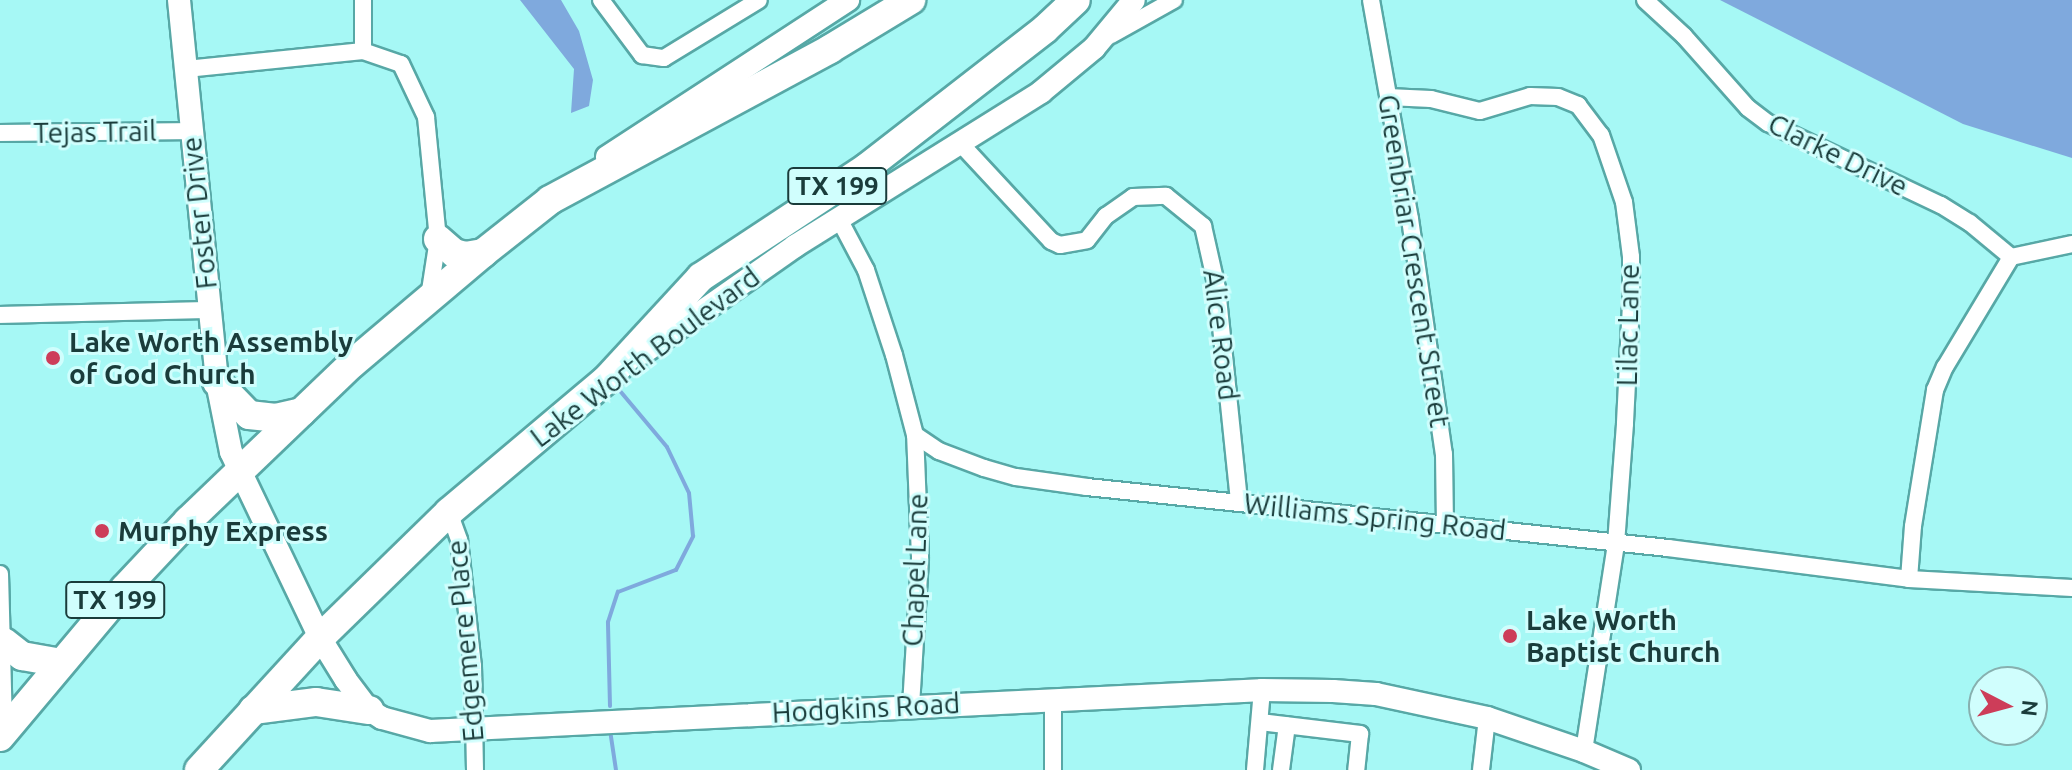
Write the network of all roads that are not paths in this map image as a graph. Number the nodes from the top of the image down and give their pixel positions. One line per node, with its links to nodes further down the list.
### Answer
1 (179, 0): 14 (street, Foster Drive)
2 (363, 0): 13 (street)
3 (601, 0): 4 (street)
4 (759, 0)
5 (848, 0): 19 (street, TX 199)
6 (911, 0): 19 (highway, TX 199)
7 (1076, 0): 28 (highway, TX 199)
8 (1134, 0): 12 (street, Lake Worth Boulevard / TX 199)
9 (1174, 0): 12 (street)
10 (1371, 0): 15 (street, Greenbriar Crescent Street)
11 (1645, 0): 24 (street, Clarke Drive)
12 (1094, 48): 18 (street, Lake Worth Boulevard / TX 199)
13 (363, 51): 14 (street); 21 (street)
14 (186, 69): 16 (street, Foster Drive)
15 (1388, 97): 35 (street, Greenbriar Crescent Street); 36 (street, Lilac Lane)
16 (191, 131): 17 (street, Tejas Trail); 26 (street, Foster Drive)
17 (0, 133)
18 (960, 143): 20 (street, Lake Worth Boulevard / TX 199); 33 (street, Alice Road)
19 (550, 200): 23 (highway, TX 199)
20 (839, 219): 28 (street, Lake Worth Boulevard / TX 199); 31 (street)
21 (438, 239): 23 (highway); 25 (street)
22 (2072, 244): 24 (street)
23 (483, 253): 25 (highway, TX 199)
24 (2011, 257): 38 (street)
25 (429, 297): 30 (highway, TX 199)
26 (209, 310): 27 (street); 29 (street, Foster Drive)
27 (0, 315)
28 (606, 380): 34 (highway, Lake Worth Boulevard / TX 199)
29 (217, 382): 30 (highway); 32 (street, Foster Drive)
30 (301, 411): 32 (highway, TX 199)
31 (915, 435): 33 (street, Williams Spring Road); 45 (street, Chapel Lane)
32 (238, 470): 40 (street); 42 (highway, TX 199)
33 (1239, 502): 35 (street, Williams Spring Road)
34 (449, 512): 40 (highway, Lake Worth Boulevard / TX 199); 51 (street, Edgemere Place)
35 (1445, 524): 36 (street, Williams Spring Road)
36 (1616, 544): 38 (street, Williams Spring Road); 53 (street, Lilac Lane)
37 (0, 574): 41 (street)
38 (1909, 579): 39 (street, Williams Spring Road)
39 (2072, 588)
40 (320, 638): 46 (highway, Lake Worth Boulevard / TX 199); 47 (street)
41 (4, 642): 42 (highway); 52 (street)
42 (61, 663): 52 (highway, TX 199)
43 (1262, 690): 44 (street, Hodgkins Road); 48 (street, Hodgkins Road); 49 (street)
44 (1053, 700): 45 (street, Hodgkins Road); 56 (street)
45 (911, 706): 51 (street, Hodgkins Road)
46 (253, 710): 47 (highway); 54 (highway, Lake Worth Boulevard / TX 199)
47 (369, 710): 51 (street, Hodgkins Road)
48 (1487, 718): 53 (street, Hodgkins Road); 60 (street)
49 (1260, 722): 50 (street); 57 (street)
50 (1287, 725): 58 (street); 59 (street)
51 (475, 730): 55 (street, Edgemere Place)
52 (2, 734)
53 (1584, 751): 61 (street, Hodgkins Road)
54 (199, 770)
55 (475, 770)
56 (1053, 770)
57 (1255, 770)
58 (1281, 770)
59 (1356, 770)
60 (1481, 770)
61 (1629, 770)

